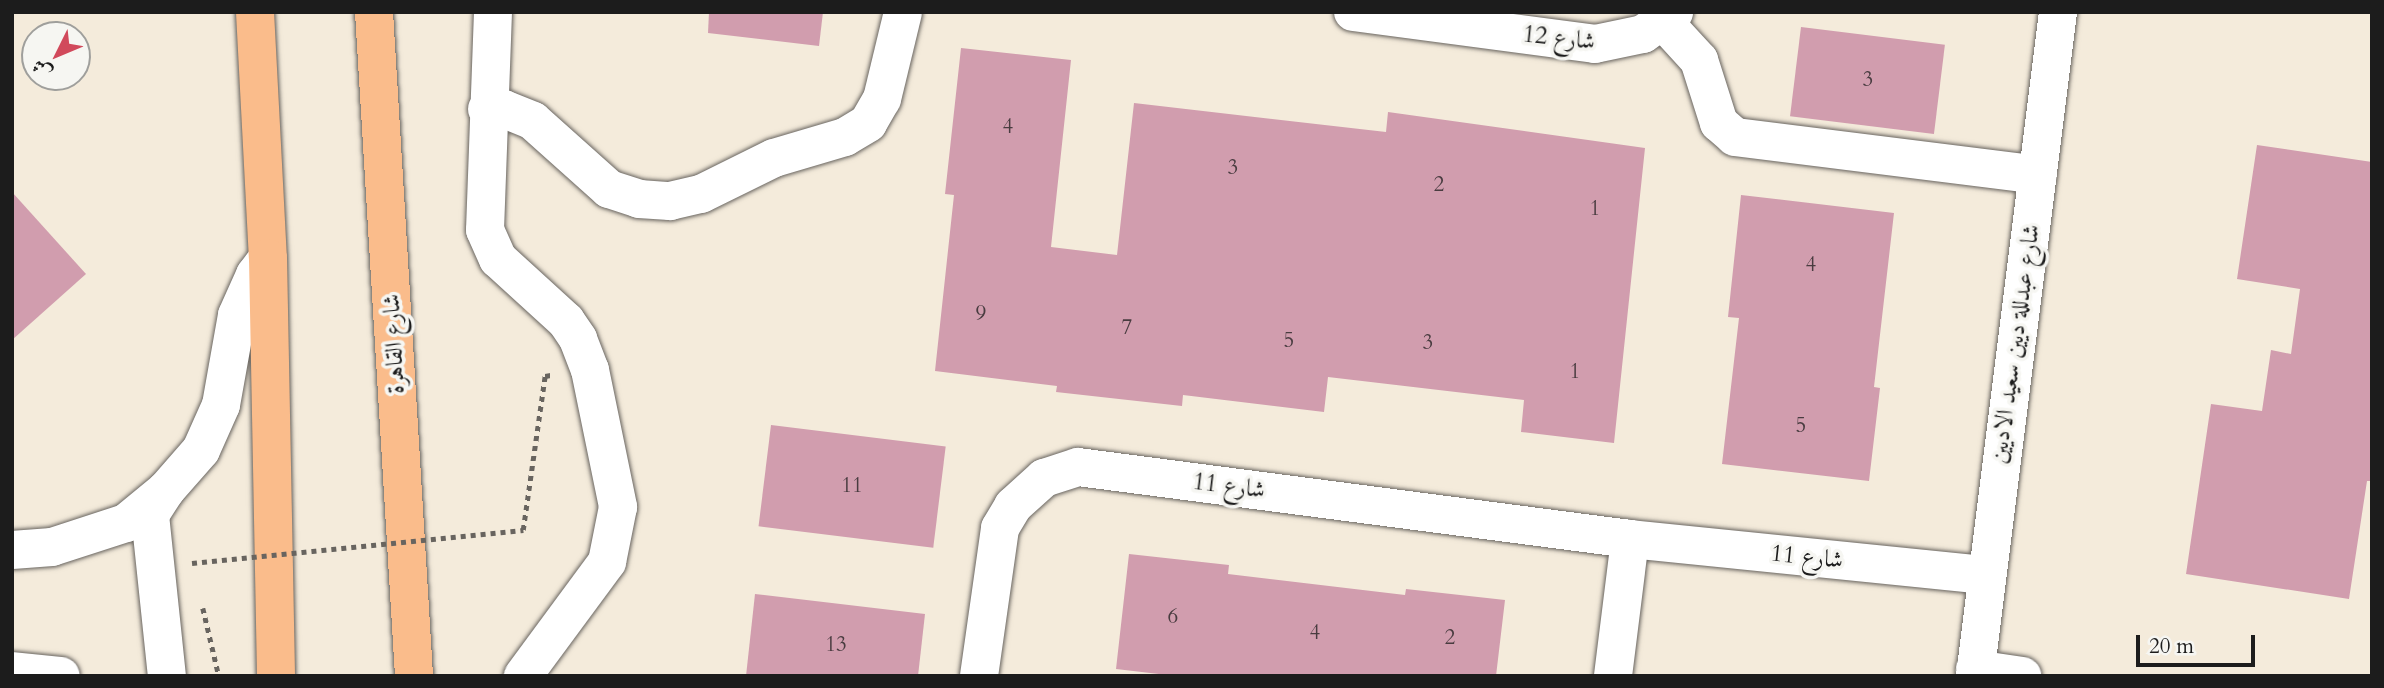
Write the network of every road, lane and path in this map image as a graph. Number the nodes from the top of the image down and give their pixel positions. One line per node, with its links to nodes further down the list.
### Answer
1 (255, 12): 10 (main road)
2 (374, 12): 24 (main road, شارع القاهرة)
3 (493, 12): 8 (street)
4 (903, 12): 8 (street)
5 (1353, 12): 7 (street, شارع 12)
6 (2058, 12): 9 (street, شارع عبدللة ديين سعيد الاديين)
7 (1669, 17): 9 (street)
8 (488, 109): 25 (street)
9 (2038, 175): 15 (street, شارع عبدللة ديين سعيد الاديين)
10 (268, 258): 12 (street); 23 (main road)
11 (543, 413): 16 (path, bridge)
12 (166, 490): 14 (street); 21 (street)
13 (1630, 539): 15 (street, شارع 11); 26 (street, شارع 11); 27 (street)
14 (12, 550)
15 (1984, 575): 19 (street, شارع عبدللة ديين سعيد الاديين)
16 (195, 576)
17 (201, 601): 22 (path)
18 (12, 671): 20 (street)
19 (1975, 672): 28 (street)
20 (61, 676)
21 (167, 676)
22 (219, 676)
23 (276, 676)
24 (414, 676)
25 (523, 676)
26 (979, 676)
27 (1613, 676)
28 (2022, 676)

